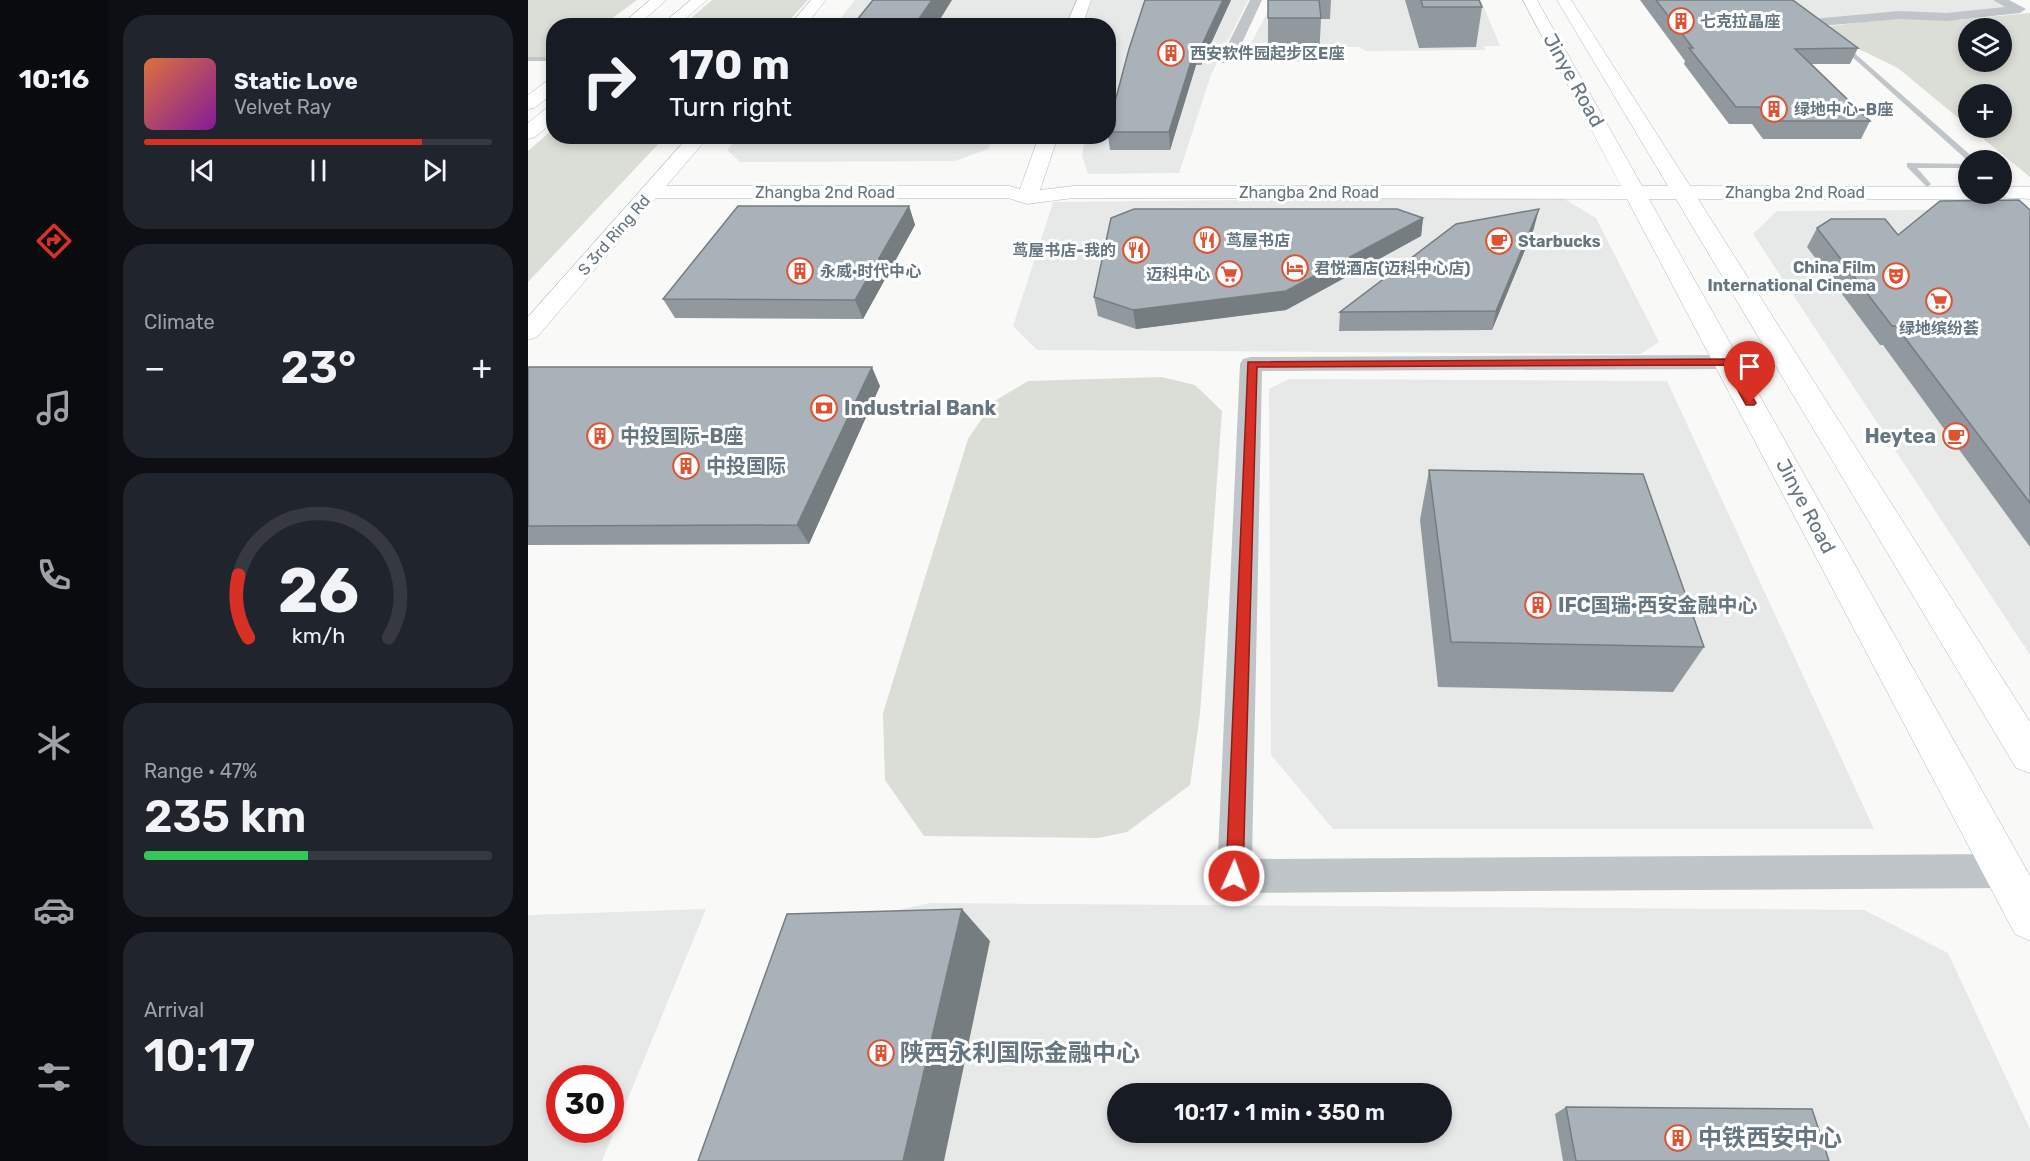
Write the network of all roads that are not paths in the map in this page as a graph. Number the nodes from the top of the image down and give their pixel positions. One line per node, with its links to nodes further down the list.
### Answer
1 (653, 0): 13 (main road)
2 (659, 0): 14 (main road)
3 (687, 0): 15 (main road)
4 (700, 0): 16 (main road)
5 (819, 0): 17 (main road)
6 (1084, 0): 18 (main road)
7 (1095, 0): 19 (main road)
8 (1256, 0): 23 (street)
9 (1530, 0): 38 (main road, Jinye Road)
10 (1564, 0): 39 (main road, Jinye Road)
11 (1770, 0): 12 (street)
12 (1999, 0)
13 (635, 18)
14 (637, 18)
15 (666, 18)
16 (677, 18)
17 (803, 18)
18 (1077, 18)
19 (1089, 18)
20 (1834, 38): 31 (lane)
21 (528, 59): 22 (lane)
22 (546, 59)
23 (1227, 60)
24 (546, 90): 25 (main road)
25 (528, 104)
26 (546, 118): 27 (main road)
27 (528, 133)
28 (693, 144): 37 (main road, S 3rd Ring Rd)
29 (1029, 144): 40 (main road)
30 (1045, 144): 40 (main road)
31 (1961, 150)
32 (1958, 166): 33 (lane)
33 (1927, 184): 34 (main road, Zhangba 2nd Road); 39 (main road, Zhangba 2nd Road)
34 (1958, 184)
35 (2012, 184): 36 (main road)
36 (2030, 184)
37 (655, 188): 40 (main road, Zhangba 2nd Road); 44 (main road, S 3rd Ring Rd)
38 (1633, 188): 39 (main road, Zhangba 2nd Road); 40 (main road, Zhangba 2nd Road); 45 (main road, Jinye Road)
39 (1681, 188): 41 (main road, Zhangba 2nd Road); 46 (main road, Jinye Road)
40 (1020, 189)
41 (1958, 193)
42 (2012, 193): 43 (main road)
43 (2030, 193)
44 (528, 332)
45 (1728, 362): 47 (main road, Jinye Road); 47 (street)
46 (2030, 756)
47 (2004, 871): 48 (main road, Jinye Road)
48 (2030, 918)

